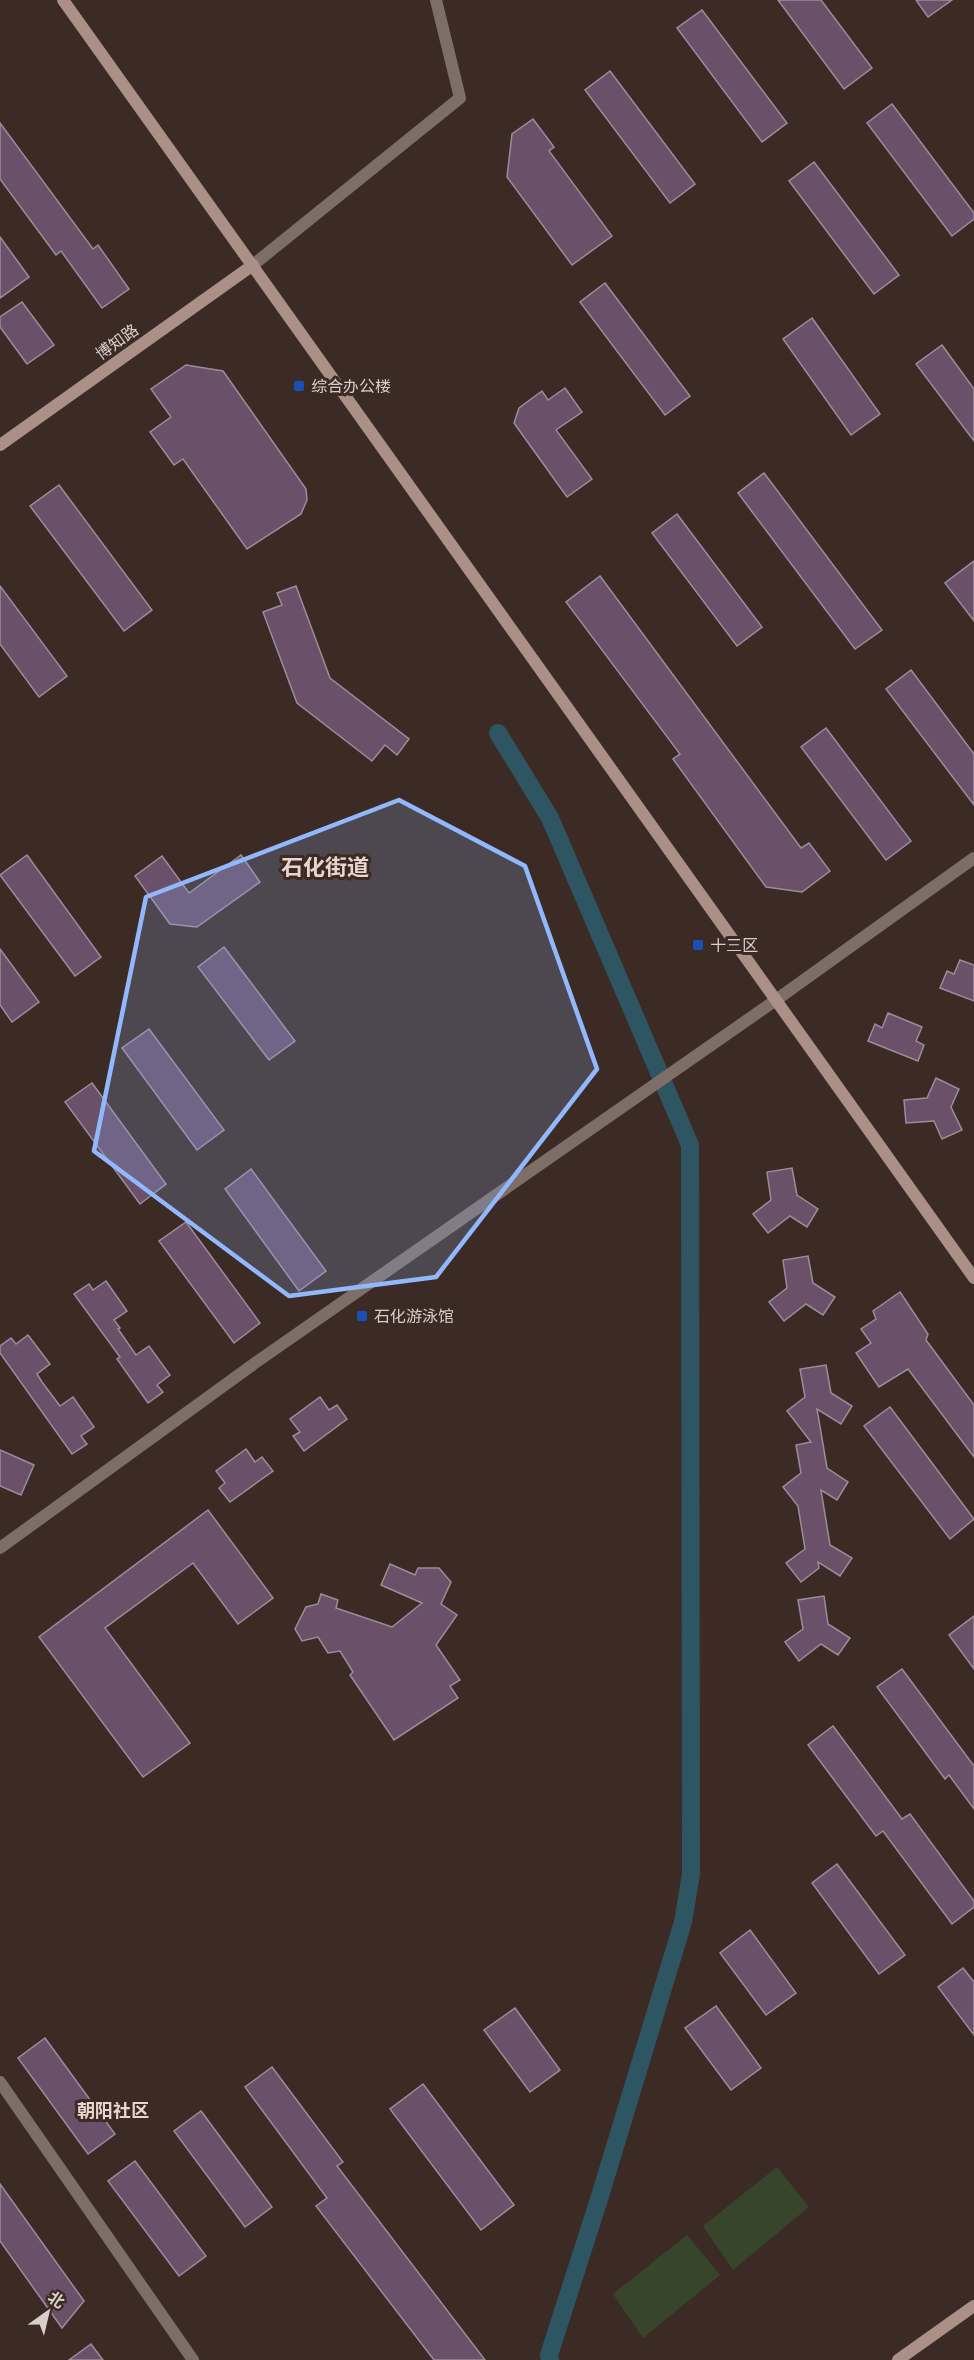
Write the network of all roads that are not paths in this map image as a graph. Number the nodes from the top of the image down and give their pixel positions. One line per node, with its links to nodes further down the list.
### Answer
1 (63, 0): 3 (street)
2 (436, 0): 3 (street)
3 (253, 265): 4 (street, 博知路); 6 (street)
4 (0, 446)
5 (974, 858): 6 (street)
6 (776, 1000): 7 (street); 8 (street)
7 (974, 1278)
8 (0, 1548)
9 (0, 2082): 11 (street)
10 (974, 2306): 12 (street)
11 (193, 2360)
12 (898, 2360)

